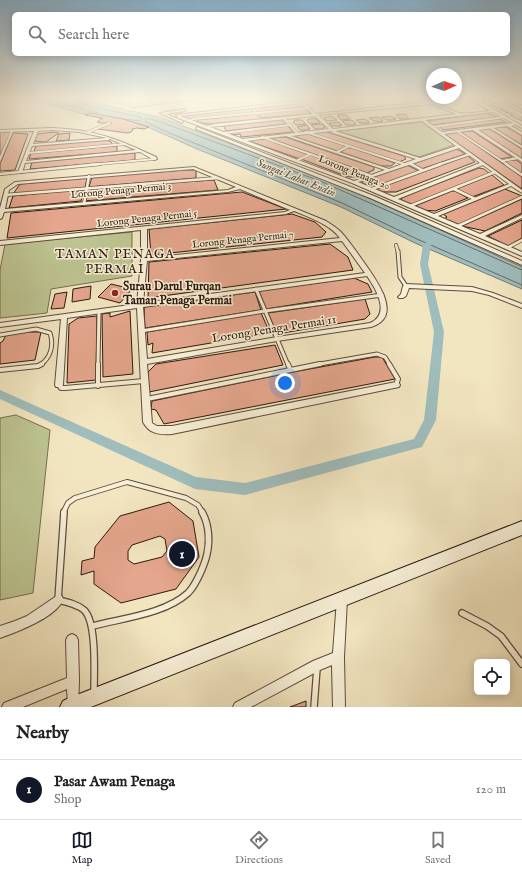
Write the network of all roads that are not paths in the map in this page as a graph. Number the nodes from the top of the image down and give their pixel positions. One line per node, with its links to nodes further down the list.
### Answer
1 (12, 132): 30 (lane)
2 (35, 132): 21 (street)
3 (88, 132): 18 (street)
4 (208, 132): 69 (street)
5 (221, 132): 14 (street, Lorong Penaga 20)
6 (232, 132): 14 (lane)
7 (297, 132): 8 (street); 16 (street)
8 (305, 132): 22 (lane)
9 (335, 132): 32 (street)
10 (449, 132): 15 (street)
11 (458, 132): 35 (lane)
12 (479, 132): 33 (street)
13 (498, 132): 24 (lane)
14 (224, 133): 19 (street, Lorong Penaga 20)
15 (441, 133): 23 (street)
16 (284, 134): 17 (street); 27 (street)
17 (262, 137): 19 (street); 28 (lane)
18 (112, 138): 20 (street); 21 (street)
19 (243, 140): 34 (street, Lorong Penaga 20)
20 (125, 144): 25 (lane); 26 (street)
21 (30, 145): 25 (street)
22 (349, 146): 27 (lane); 37 (lane)
23 (460, 146): 29 (street); 32 (street)
24 (522, 147)
25 (28, 152): 36 (street)
26 (141, 152): 31 (street); 36 (street)
27 (337, 152): 39 (street)
28 (311, 154): 34 (lane); 46 (lane)
29 (470, 154): 38 (street); 40 (lane)
30 (0, 159)
31 (155, 159): 41 (lane)
32 (419, 159): 37 (street)
33 (520, 159): 35 (lane)
34 (298, 160): 48 (street, Lorong Penaga 20)
35 (501, 161): 44 (lane)
36 (24, 162): 41 (street)
37 (406, 164): 39 (street); 40 (lane)
38 (482, 164): 42 (street); 57 (street)
39 (388, 170): 46 (street)
40 (422, 170): 52 (lane)
41 (20, 172): 43 (lane)
42 (495, 172): 49 (street); 53 (lane)
43 (0, 174)
44 (522, 175)
45 (89, 176): 47 (street); 51 (lane); 55 (street)
46 (371, 176): 48 (street)
47 (219, 178): 50 (street); 51 (lane)
48 (354, 182): 52 (street, Lorong Penaga 20)
49 (511, 185): 54 (street); 58 (street)
50 (241, 187): 59 (street, Lorong Penaga Permai 3); 61 (street)
51 (87, 189): 55 (lane); 59 (lane)
52 (372, 189): 57 (street, Lorong Penaga 20)
53 (454, 189): 58 (lane); 60 (lane)
54 (522, 192)
55 (6, 195): 62 (street)
56 (522, 197): 67 (lane)
57 (394, 199): 60 (street, Lorong Penaga 20)
58 (474, 199): 63 (street)
59 (84, 204): 62 (street, Lorong Penaga Permai 3)
60 (410, 206): 63 (street, Lorong Penaga 20)
61 (294, 210): 68 (street, Lorong Penaga Permai 5); 71 (street)
62 (2, 211): 65 (street)
63 (434, 216): 66 (street, Lorong Penaga 20)
64 (522, 216): 70 (street)
65 (0, 218)
66 (450, 224): 67 (street, Lorong Penaga 20); 69 (street)
67 (458, 226): 70 (street, Lorong Penaga 20)
68 (144, 228): 73 (street, Lorong Penaga Permai 5); 77 (street)
69 (444, 228): 78 (street)
70 (481, 236): 75 (street, Lorong Penaga 20)
71 (344, 239): 77 (street, Lorong Penaga Permai 7); 79 (street)
72 (522, 240): 75 (lane)
73 (0, 243)
74 (396, 245): 80 (lane)
75 (508, 248): 76 (street, Lorong Penaga 20)
76 (522, 254)
77 (144, 260): 84 (street)
78 (522, 263)
79 (369, 274): 81 (street); 82 (street)
80 (406, 286): 83 (street); 85 (street)
81 (256, 289): 84 (street); 86 (lane)
82 (382, 295): 86 (lane); 94 (street, Lorong Penaga Permai 11)
83 (401, 297)
84 (140, 306): 87 (street); 91 (street)
85 (522, 306)
86 (265, 311): 91 (lane); 94 (lane)
87 (100, 312): 88 (street); 101 (lane)
88 (64, 317): 89 (street); 99 (street)
89 (15, 323): 90 (street); 92 (lane)
90 (0, 325)
91 (141, 331): 95 (street)
92 (14, 332): 93 (lane); 97 (lane)
93 (0, 335)
94 (277, 339): 95 (street, Lorong Penaga Permai 11); 96 (lane)
95 (143, 362): 98 (street)
96 (290, 369): 100 (lane); 102 (lane)
97 (0, 370)
98 (144, 381): 101 (lane); 102 (street)
99 (59, 385): 101 (lane)
100 (396, 385): 102 (street)
101 (98, 386)
102 (146, 399)
103 (522, 528): 104 (street)
104 (342, 598): 110 (street); 114 (street)
105 (58, 600): 107 (lane); 107 (lane); 108 (street)
106 (462, 613): 111 (lane)
107 (93, 626): 114 (lane)
108 (0, 632)
109 (72, 640): 113 (street)
110 (338, 658): 112 (street); 119 (street)
111 (522, 664)
112 (317, 665): 117 (street); 118 (lane)
113 (73, 682): 115 (street); 116 (street)
114 (94, 698): 115 (street)
115 (71, 706)
116 (8, 707)
117 (239, 707)
118 (314, 707)
119 (340, 707)

